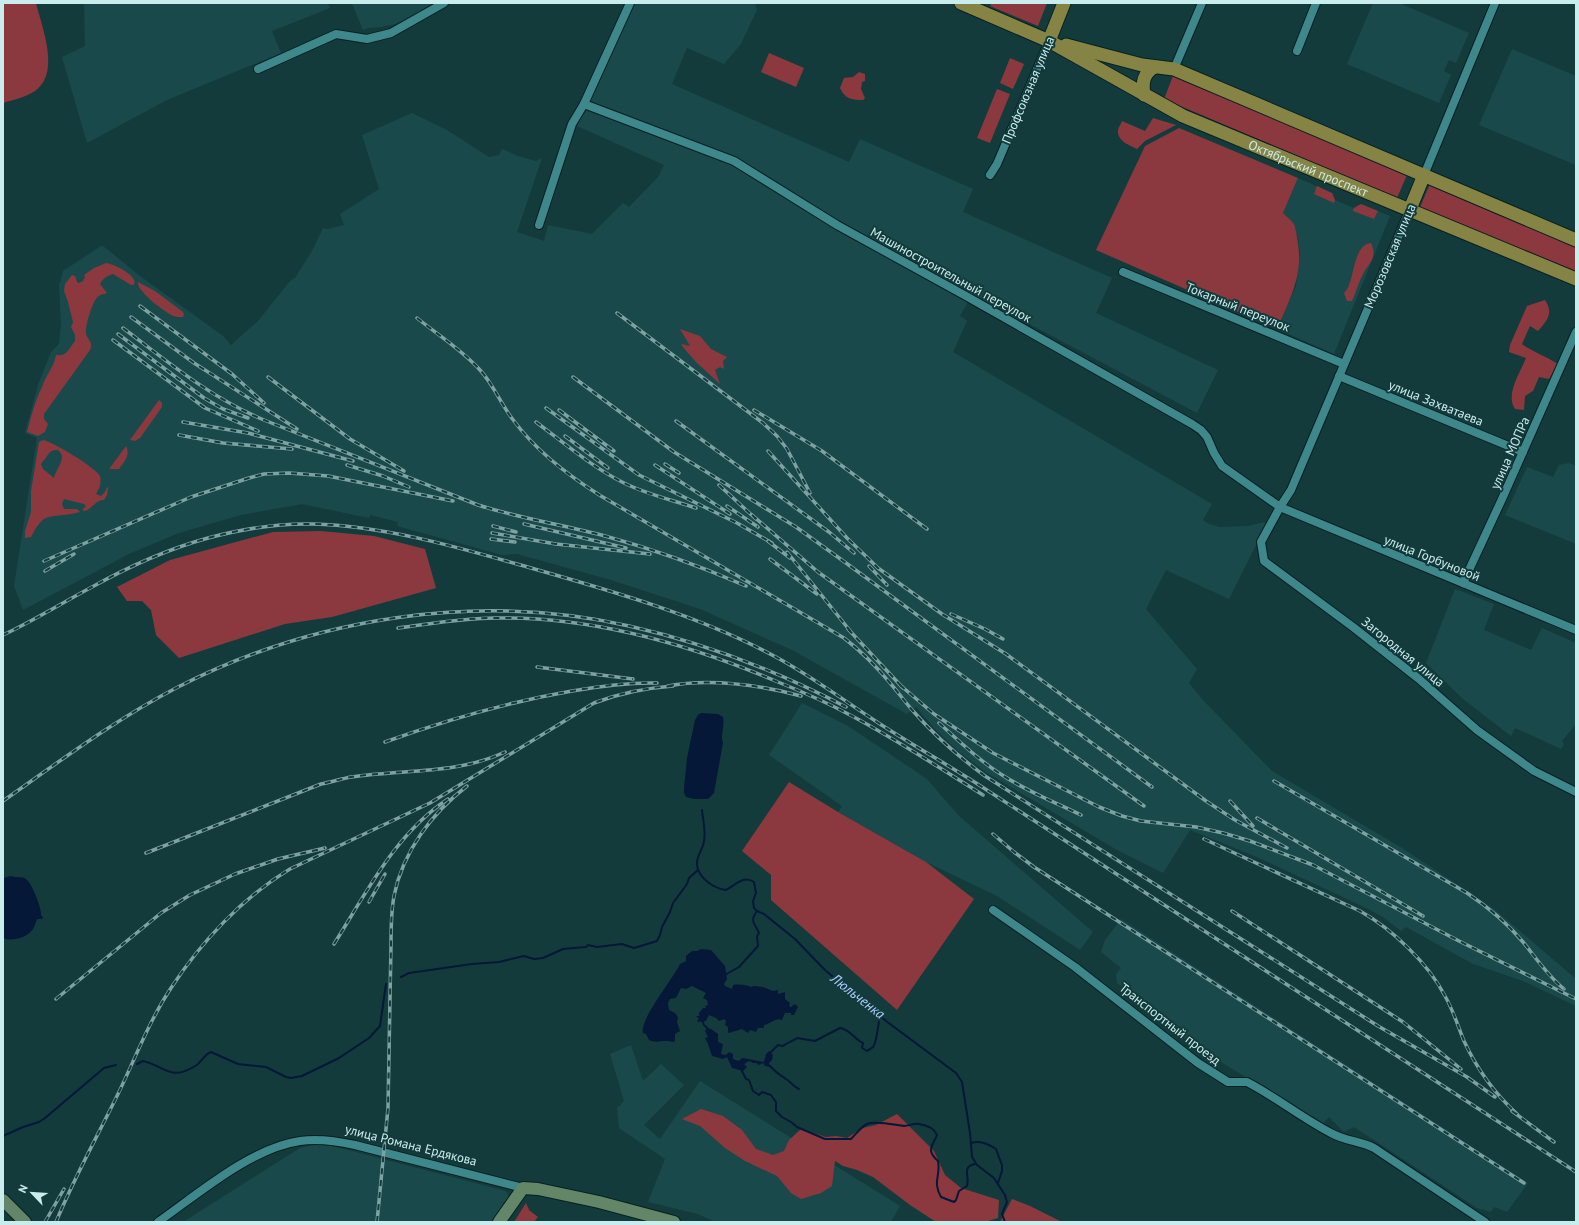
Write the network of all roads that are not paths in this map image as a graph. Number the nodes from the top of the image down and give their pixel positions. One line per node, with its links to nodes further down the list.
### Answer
1 (444, 3): 11 (street)
2 (630, 3): 14 (street)
3 (961, 3): 8 (main road, Октябрьский проспект)
4 (1064, 3): 8 (main road, Профсоюзная улица)
5 (1202, 3): 12 (street)
6 (1316, 3): 9 (street)
7 (1495, 3): 16 (street, Морозовская улица)
8 (1049, 41): 10 (main road, Октябрьский проспект); 13 (main road, Октябрьский проспект); 15 (street, Профсоюзная улица)
9 (1297, 51)
10 (1155, 67): 12 (main road, Октябрьский проспект); 13 (main road)
11 (258, 69)
12 (1174, 69): 16 (main road, Октябрьский проспект)
13 (1144, 95): 17 (main road, Октябрьский проспект)
14 (584, 104): 18 (street); 26 (street, Машиностроительный переулок)
15 (990, 175)
16 (1424, 175): 17 (main road, Морозовская улица); 19 (main road, Октябрьский проспект)
17 (1410, 209): 21 (main road, Октябрьский проспект); 23 (street, Морозовская улица)
18 (539, 225)
19 (1576, 240)
20 (1123, 272): 23 (street, Токарный переулок)
21 (1576, 279)
22 (1576, 332): 25 (street, улица МОПРа)
23 (1344, 364): 24 (street, Морозовская улица)
24 (1339, 376): 25 (street, улица Захватаева); 26 (street, Морозовская улица)
25 (1523, 452): 27 (street, улица МОПРа)
26 (1280, 507): 27 (street, улица Горбуновой); 29 (street, Загородная улица)
27 (1463, 583): 28 (street, улица Горбуновой)
28 (1576, 630)
29 (1576, 792)
30 (993, 910): 37 (street, Транспортный проезд)
31 (523, 1188): 34 (street, улица Романа Ердякова); 35 (street); 36 (street, улица Романа Ердякова)
32 (3, 1200): 33 (street)
33 (25, 1222)
34 (158, 1222)
35 (498, 1222)
36 (674, 1222)
37 (1485, 1222)

